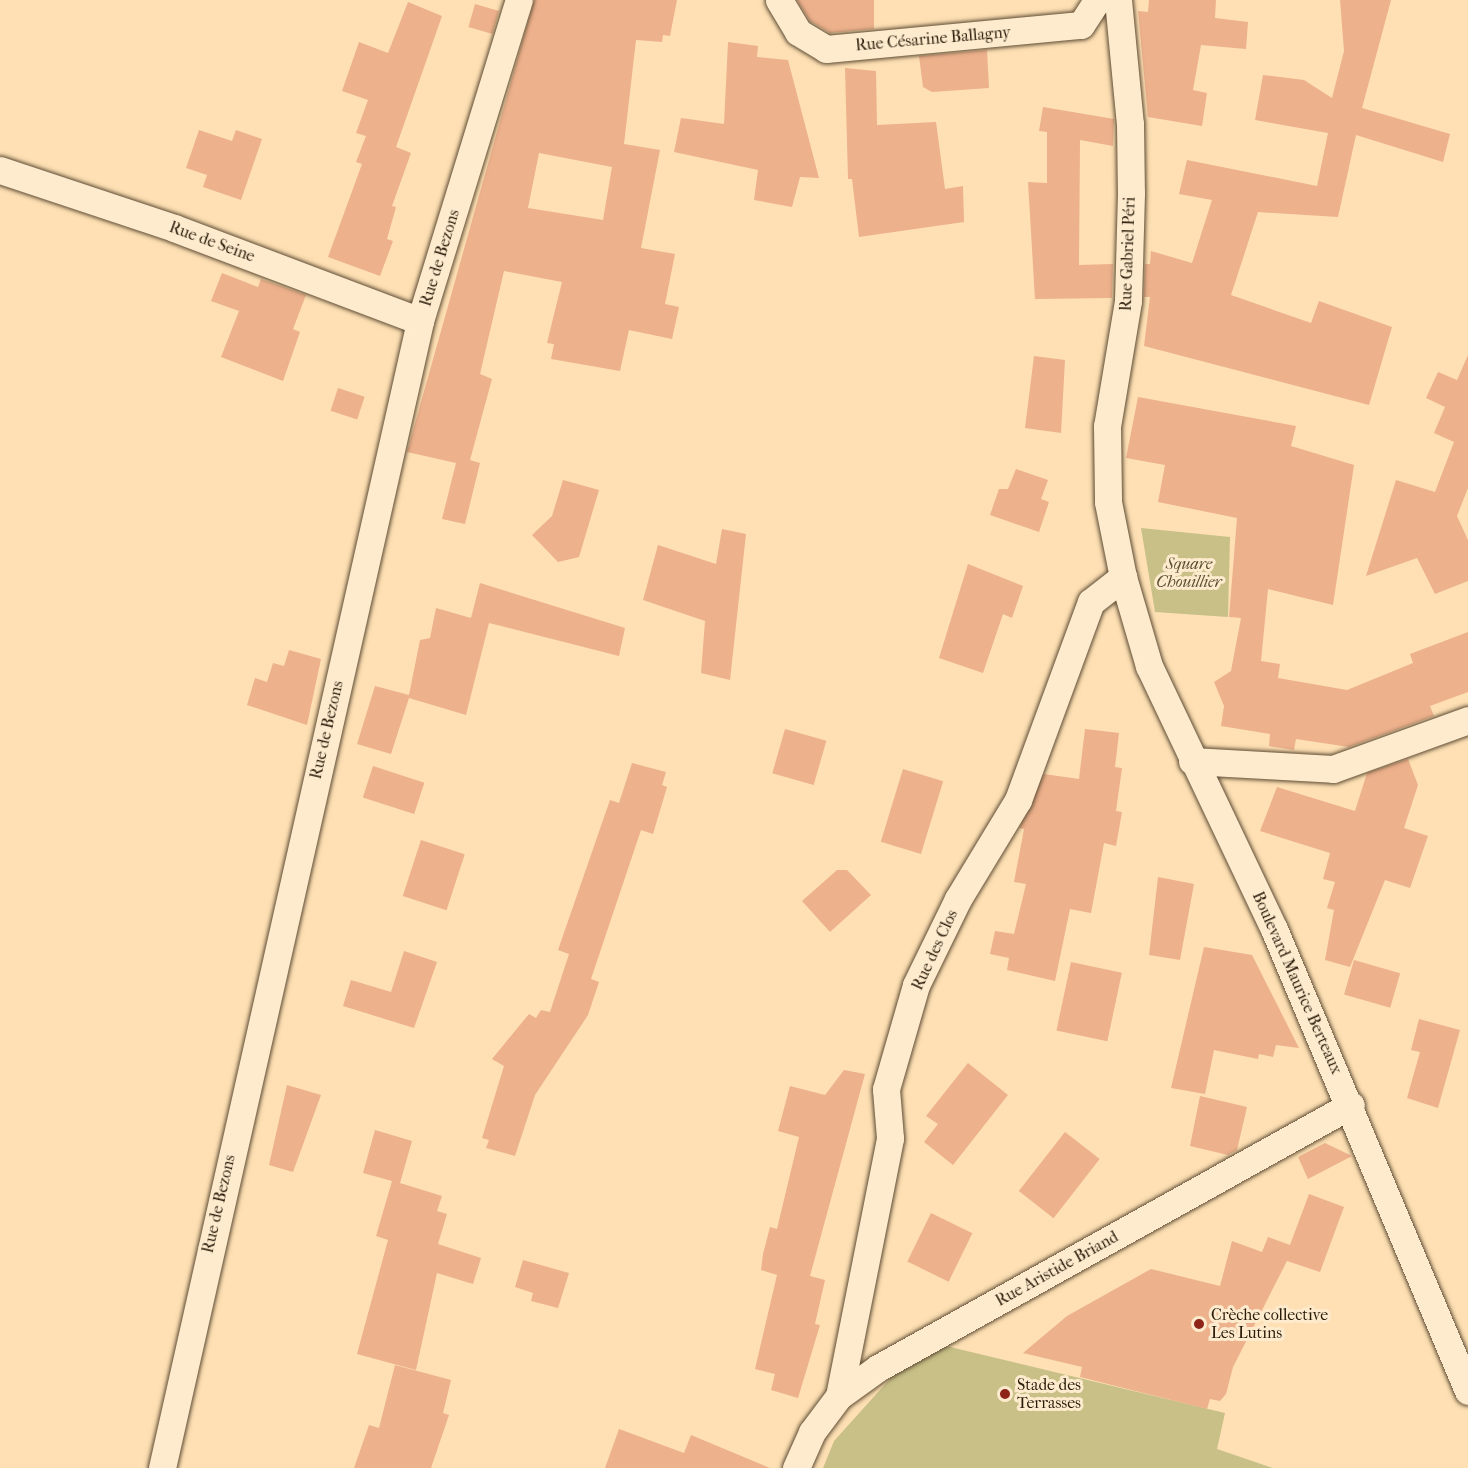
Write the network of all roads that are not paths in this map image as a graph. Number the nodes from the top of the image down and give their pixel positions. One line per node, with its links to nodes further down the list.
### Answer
1 (519, 0): 6 (street, Rue de Bezons)
2 (779, 0): 3 (street, Rue Césarine Ballagny)
3 (1097, 0)
4 (1118, 0): 7 (street, Rue Gabriel Péri)
5 (0, 170): 6 (street, Rue de Seine)
6 (420, 321): 13 (street, Rue de Bezons)
7 (1123, 577): 9 (street, Boulevard Maurice Berteaux); 12 (street, Rue des Clos)
8 (1468, 720): 9 (street)
9 (1192, 761): 10 (street, Boulevard Maurice Berteaux)
10 (1351, 1105): 11 (street, Boulevard Maurice Berteaux); 12 (street, Rue Aristide Briand)
11 (1468, 1391)
12 (839, 1396): 14 (street, Rue Aristide Briand)
13 (162, 1468)
14 (796, 1468)

